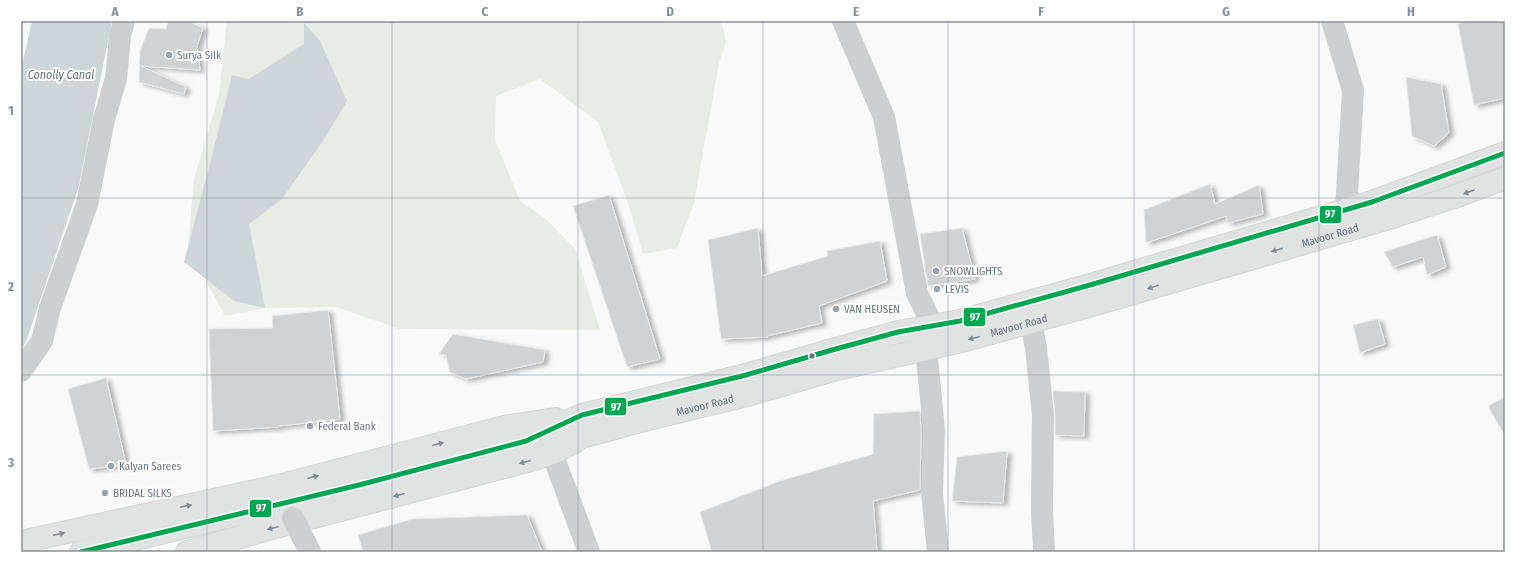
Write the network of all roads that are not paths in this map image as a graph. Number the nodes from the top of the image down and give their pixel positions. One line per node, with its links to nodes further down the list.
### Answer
1 (124, 21): 10 (street)
2 (843, 21): 8 (street)
3 (1332, 21): 6 (street)
4 (1505, 153): 6 (main road, Mavoor Road)
5 (1505, 178): 7 (main road, Mavoor Road, one-way to 7)
6 (1346, 210): 7 (main road, Mavoor Road)
7 (1029, 312): 8 (main road, Mavoor Road); 9 (main road, Mavoor Road, one-way to 9); 22 (street)
8 (933, 326): 11 (main road, Mavoor Road)
9 (926, 348): 12 (main road, Mavoor Road); 21 (street)
10 (21, 371)
11 (582, 415): 13 (main road, Mavoor Road); 16 (main road, one-way to 11)
12 (586, 436): 13 (main road, Mavoor Road); 14 (main road)
13 (526, 441): 18 (main road, Mavoor Road)
14 (552, 453): 19 (main road, one-way to 19); 20 (street)
15 (292, 514): 17 (street, bridge)
16 (21, 542)
17 (307, 545)
18 (81, 552)
19 (187, 552)
20 (589, 552)
21 (938, 552)
22 (1044, 552)

